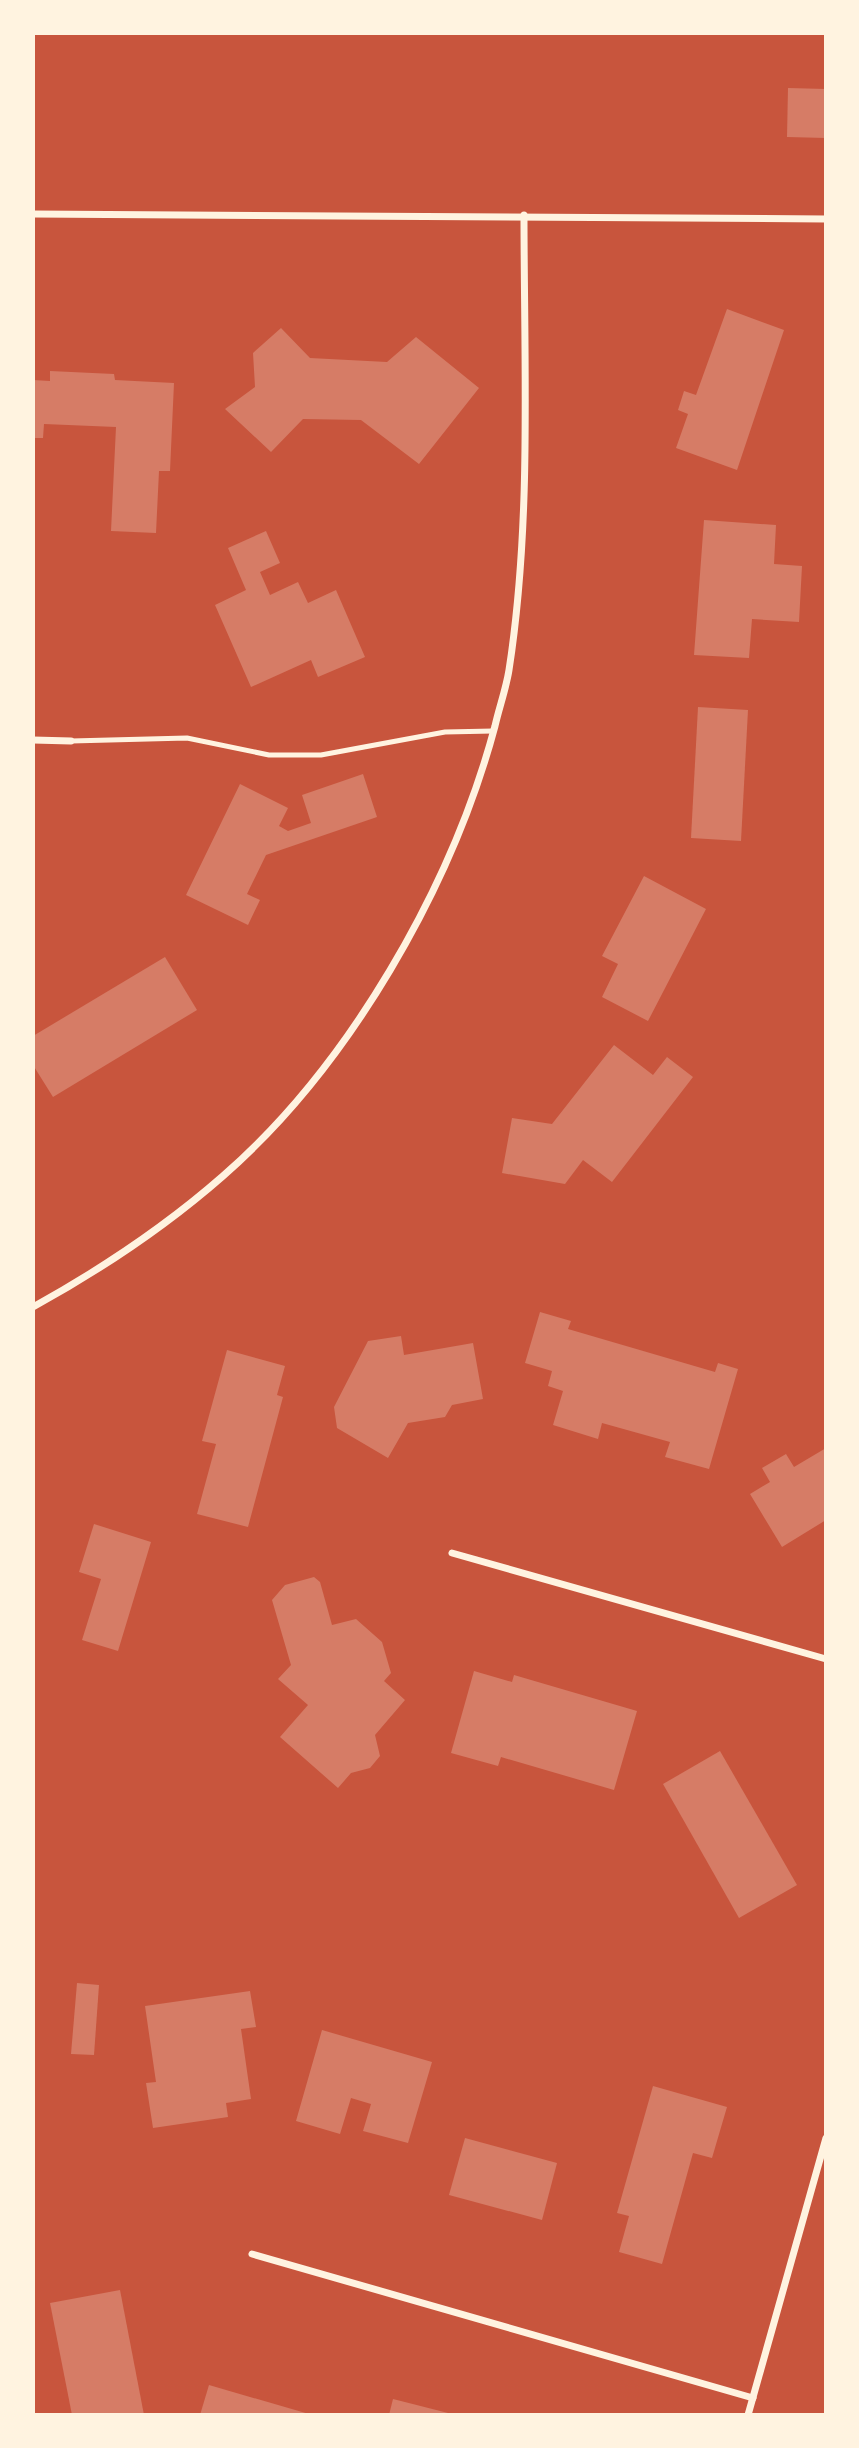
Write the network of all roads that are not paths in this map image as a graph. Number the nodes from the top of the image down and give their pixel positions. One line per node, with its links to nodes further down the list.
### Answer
1 (33, 214): 2 (street)
2 (524, 215): 3 (street); 4 (street)
3 (826, 219)
4 (493, 731): 6 (lane); 7 (street)
5 (33, 740): 6 (street)
6 (71, 741)
7 (33, 1307)
8 (452, 1553): 9 (street)
9 (826, 1659)
10 (826, 2138): 12 (street)
11 (252, 2254): 12 (street)
12 (753, 2398): 13 (street)
13 (748, 2415)

